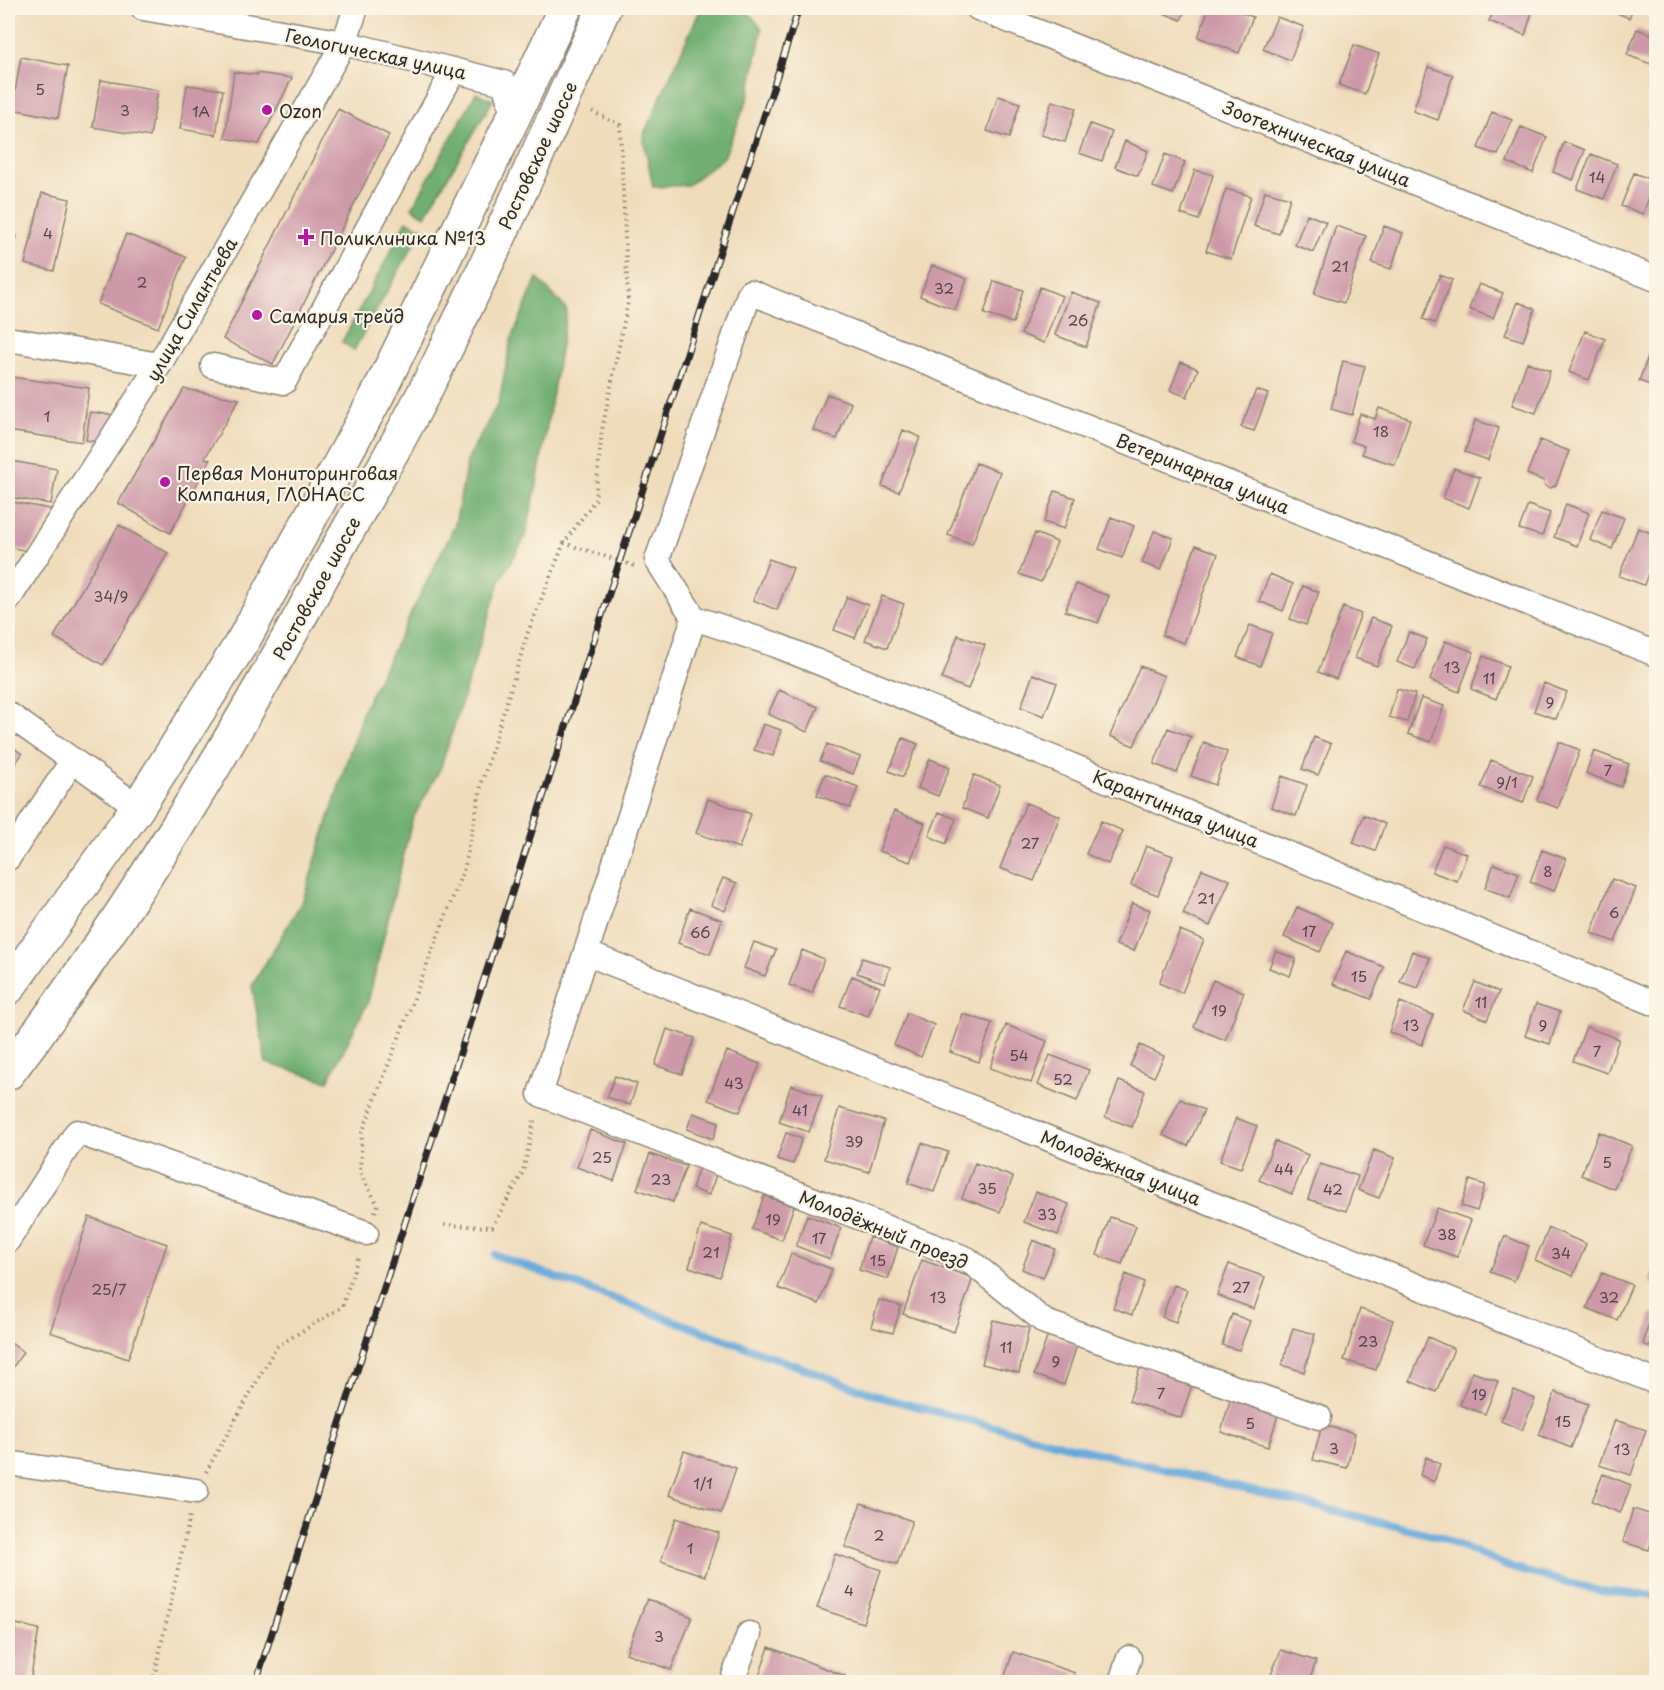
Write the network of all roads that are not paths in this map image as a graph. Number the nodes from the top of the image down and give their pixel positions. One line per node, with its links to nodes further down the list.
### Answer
1 (143, 8): 6 (street, Геологическая улица)
2 (356, 8): 6 (street, улица Силантьева)
3 (565, 8): 8 (highway, Ростовское шоссе)
4 (604, 8): 23 (highway, Ростовское шоссе)
5 (978, 8): 9 (street, Зоотехническая улица)
6 (344, 43): 7 (street, Геологическая улица); 11 (street, улица Силантьева)
7 (454, 70): 8 (street, Геологическая улица); 12 (street)
8 (514, 116): 18 (highway, Ростовское шоссе)
9 (1656, 279)
10 (8, 339): 11 (street)
11 (159, 365): 13 (street, улица Силантьева)
12 (213, 366)
13 (8, 600)
14 (694, 618): 15 (street, Ветеринарная улица); 20 (street); 22 (street, Карантинная улица)
15 (1656, 654)
16 (8, 714): 17 (street)
17 (73, 760): 18 (street); 19 (street)
18 (138, 807): 21 (highway, Ростовское шоссе)
19 (8, 858)
20 (586, 953): 26 (street, Молодёжная улица); 27 (street, Молодёжный проезд)
21 (8, 988)
22 (1656, 1004)
23 (8, 1073)
24 (366, 1233): 25 (street)
25 (8, 1240)
26 (1656, 1382)
27 (1318, 1417)
28 (8, 1463): 29 (street)
29 (196, 1491)
30 (749, 1634): 32 (street)
31 (1129, 1658): 33 (street)
32 (732, 1683)
33 (1121, 1683)

